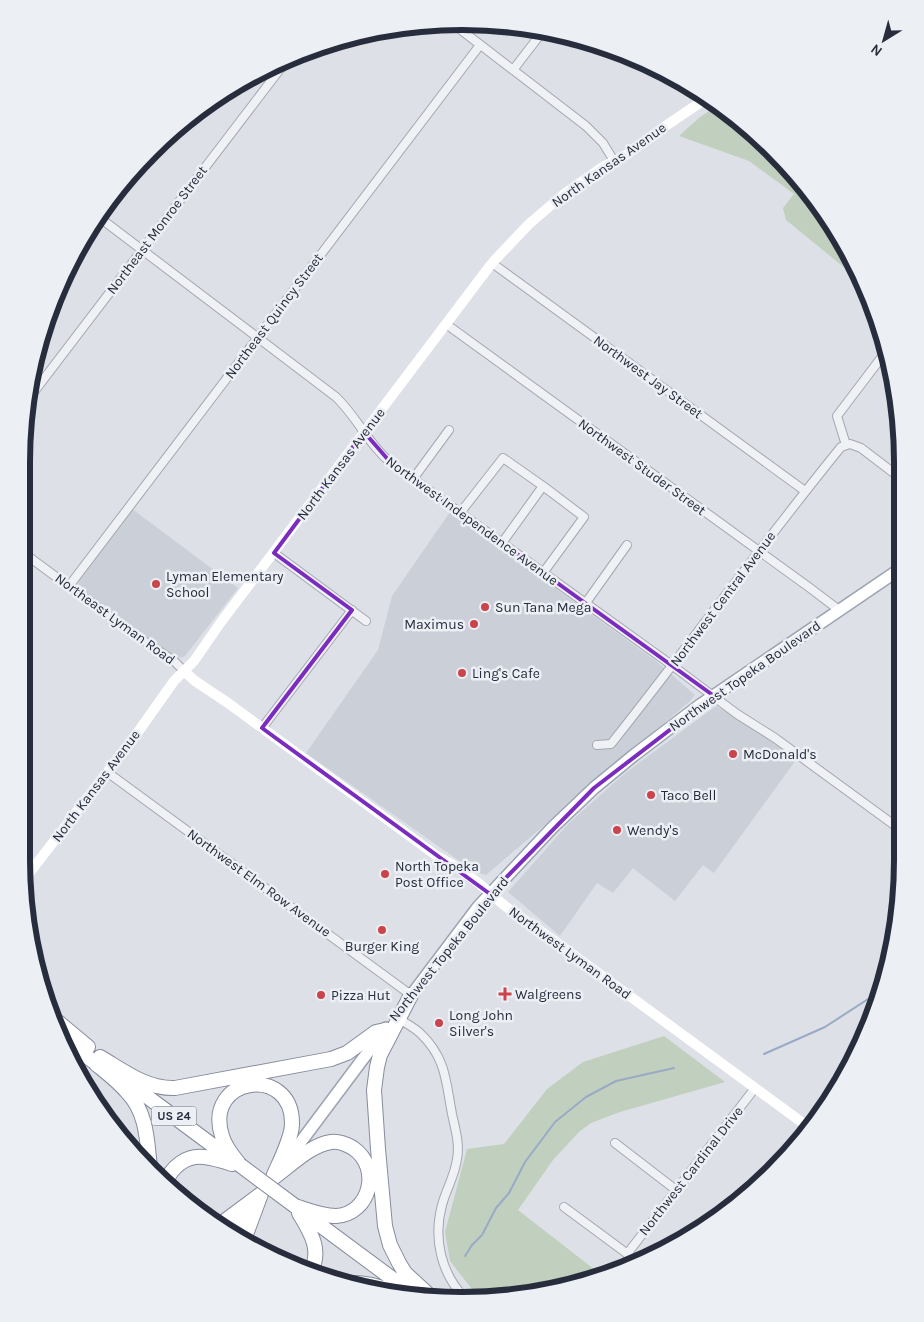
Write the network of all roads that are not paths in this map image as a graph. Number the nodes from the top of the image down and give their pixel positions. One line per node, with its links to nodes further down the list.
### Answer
1 (460, 30): 3 (street)
2 (468, 30): 3 (street)
3 (465, 34): 5 (street)
4 (538, 37): 6 (street)
5 (480, 45): 6 (street); 14 (street, Northeast Quincy Street)
6 (513, 70): 9 (street)
7 (278, 72): 11 (street, Northeast Monroe Street)
8 (701, 102): 9 (main road, North Kansas Avenue)
9 (614, 161): 12 (main road, North Kansas Avenue)
10 (104, 221): 11 (street, Northwest Independence Avenue)
11 (143, 250): 14 (street, Northwest Independence Avenue); 16 (street, Northeast Monroe Street)
12 (492, 263): 13 (main road, North Kansas Avenue); 23 (street, Northwest Jay Street)
13 (446, 324): 18 (main road, North Kansas Avenue); 28 (street, Northwest Studer Street)
14 (257, 338): 18 (street, Northwest Independence Avenue); 32 (street, Northeast Quincy Street)
15 (881, 358): 19 (street)
16 (37, 388)
17 (448, 430): 21 (street)
18 (364, 432): 21 (street, Northwest Independence Avenue); 27 (main road, North Kansas Avenue)
19 (846, 445): 20 (street); 23 (street, Northwest Central Avenue)
20 (894, 473)
21 (413, 479): 24 (street, Northwest Independence Avenue)
22 (543, 486): 24 (street); 25 (street); 31 (street)
23 (805, 491): 28 (street, Northwest Central Avenue)
24 (460, 513): 25 (street, Northwest Independence Avenue)
25 (502, 543): 31 (street, Northwest Independence Avenue)
26 (626, 545): 33 (street)
27 (274, 552): 34 (street); 38 (main road, North Kansas Avenue)
28 (759, 552): 35 (street, Northwest Studer Street); 37 (street, Northwest Central Avenue)
29 (30, 558): 32 (street, Northeast Lyman Road)
30 (894, 573): 35 (main road, Northwest Topeka Boulevard)
31 (543, 574): 33 (street, Northwest Independence Avenue)
32 (69, 586): 38 (street, Northeast Lyman Road)
33 (585, 604): 37 (street, Northwest Independence Avenue)
34 (352, 610): 36 (street); 40 (street)
35 (839, 610): 39 (main road, Northwest Topeka Boulevard)
36 (366, 621)
37 (673, 666): 39 (street, Northwest Independence Avenue); 41 (street, Northwest Central Avenue)
38 (184, 671): 40 (main road, Northwest Lyman Road); 42 (main road, North Kansas Avenue)
39 (714, 696): 43 (street, Northwest Independence Avenue); 45 (main road, Northwest Topeka Boulevard)
40 (262, 728): 45 (main road, Northwest Lyman Road)
41 (597, 744)
42 (107, 772): 44 (main road, North Kansas Avenue); 46 (street, Northwest Elm Row Avenue)
43 (894, 824)
44 (30, 872)
45 (490, 894): 46 (main road, Northwest Topeka Boulevard); 53 (main road, Northwest Lyman Road)
46 (412, 994): 47 (highway)
47 (397, 1018): 49 (main road, Northwest Topeka Boulevard); 71 (highway); 72 (street)
48 (64, 1028): 52 (highway, US 24)
49 (385, 1030): 52 (highway); 59 (main road, Northwest Topeka Boulevard)
50 (72, 1045): 52 (highway, US 24)
51 (79, 1059): 52 (street)
52 (100, 1062): 56 (highway); 57 (highway, US 24)
53 (755, 1088): 54 (main road, Northwest Lyman Road); 60 (street, Northwest Cardinal Drive)
54 (803, 1125)
55 (615, 1143): 60 (street)
56 (149, 1157)
57 (240, 1166): 58 (highway); 59 (highway); 62 (highway, US 24, bridge)
58 (168, 1176)
59 (273, 1178): 61 (main road, Northwest Topeka Boulevard); 62 (highway)
60 (676, 1190): 67 (street, Northwest Cardinal Drive)
61 (261, 1194): 64 (highway); 65 (main road, Northwest Topeka Boulevard); 66 (highway)
62 (295, 1206): 69 (highway); 70 (highway, US 24)
63 (564, 1207): 67 (street)
64 (225, 1221)
65 (236, 1228)
66 (246, 1234)
67 (627, 1254): 68 (street)
68 (631, 1257)
69 (313, 1265)
70 (405, 1288)
71 (422, 1290)
72 (460, 1292)

